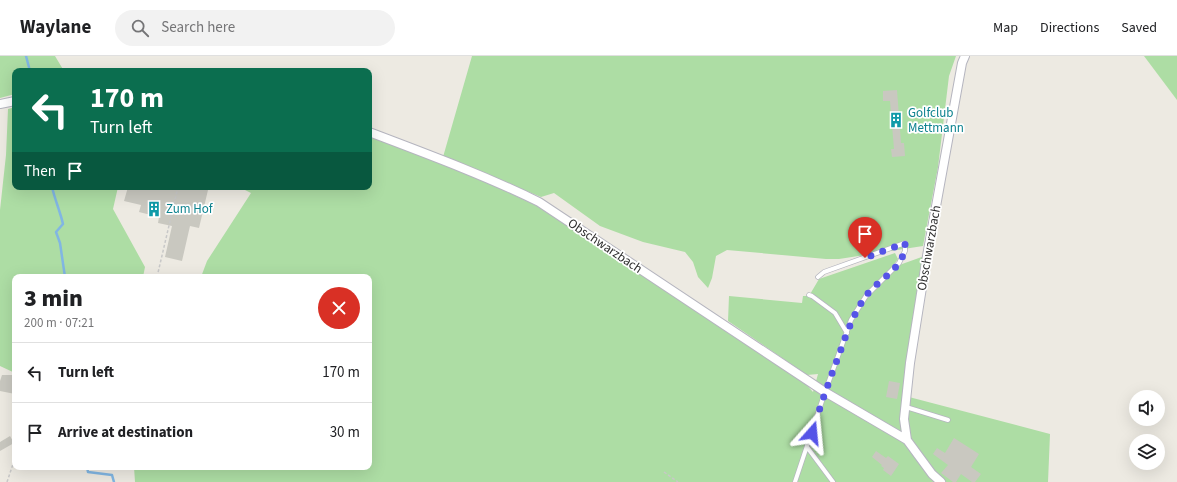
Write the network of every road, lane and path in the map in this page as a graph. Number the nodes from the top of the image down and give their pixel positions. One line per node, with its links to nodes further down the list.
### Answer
1 (964, 56): 11 (street, Obschwarzbach)
2 (12, 102): 3 (street)
3 (0, 104)
4 (372, 133): 10 (street, Obschwarzbach)
5 (177, 190): 6 (path)
6 (158, 274)
7 (818, 277): 9 (lane, Obschwarzbach)
8 (809, 295): 9 (lane)
9 (847, 333): 10 (lane, Obschwarzbach)
10 (825, 392): 13 (street, Obschwarzbach); 14 (lane, Obschwarzbach)
11 (906, 407): 12 (lane); 13 (street, Obschwarzbach)
12 (948, 420)
13 (907, 440): 21 (street, Obschwarzbach)
14 (807, 447): 19 (lane, Obschwarzbach); 20 (lane)
15 (12, 467): 17 (path)
16 (664, 472): 18 (path)
17 (7, 482)
18 (678, 482)
19 (795, 482)
20 (833, 482)
21 (942, 482)

